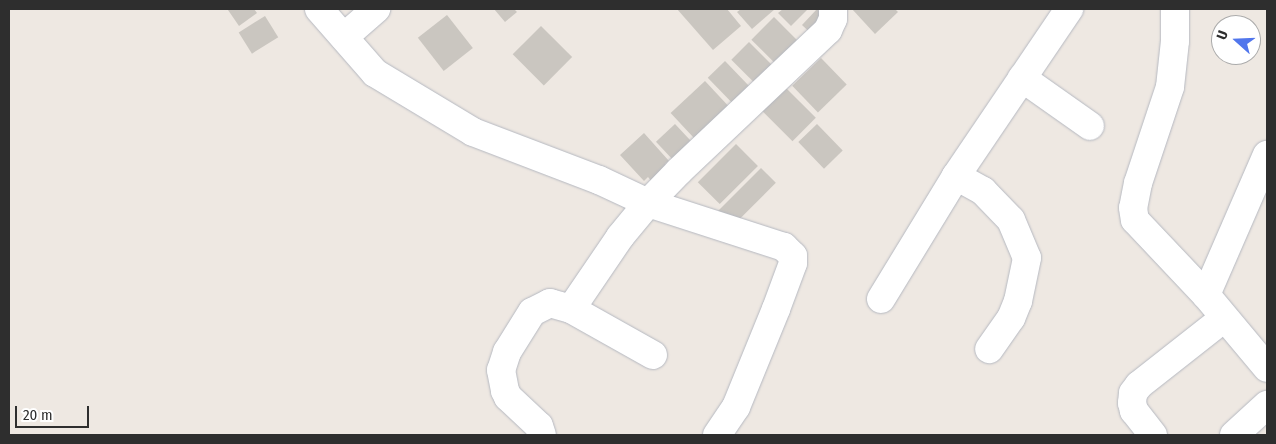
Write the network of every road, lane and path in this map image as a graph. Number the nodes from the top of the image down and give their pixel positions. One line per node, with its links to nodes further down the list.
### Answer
1 (319, 9): 6 (street)
2 (376, 9): 6 (street)
3 (832, 9): 11 (street)
4 (1069, 9): 7 (street)
5 (1175, 9): 12 (street)
6 (344, 37): 11 (street)
7 (1022, 78): 8 (street); 10 (street)
8 (1090, 126)
9 (1267, 155): 12 (street)
10 (956, 176): 13 (street); 16 (street)
11 (648, 203): 14 (street); 21 (street)
12 (1206, 295): 15 (street)
13 (881, 300)
14 (571, 309): 17 (street); 20 (street)
15 (1224, 318): 18 (street); 22 (street)
16 (989, 349)
17 (653, 355)
18 (1267, 368)
19 (1267, 405): 23 (street)
20 (542, 435)
21 (717, 435)
22 (1153, 435)
23 (1234, 435)

